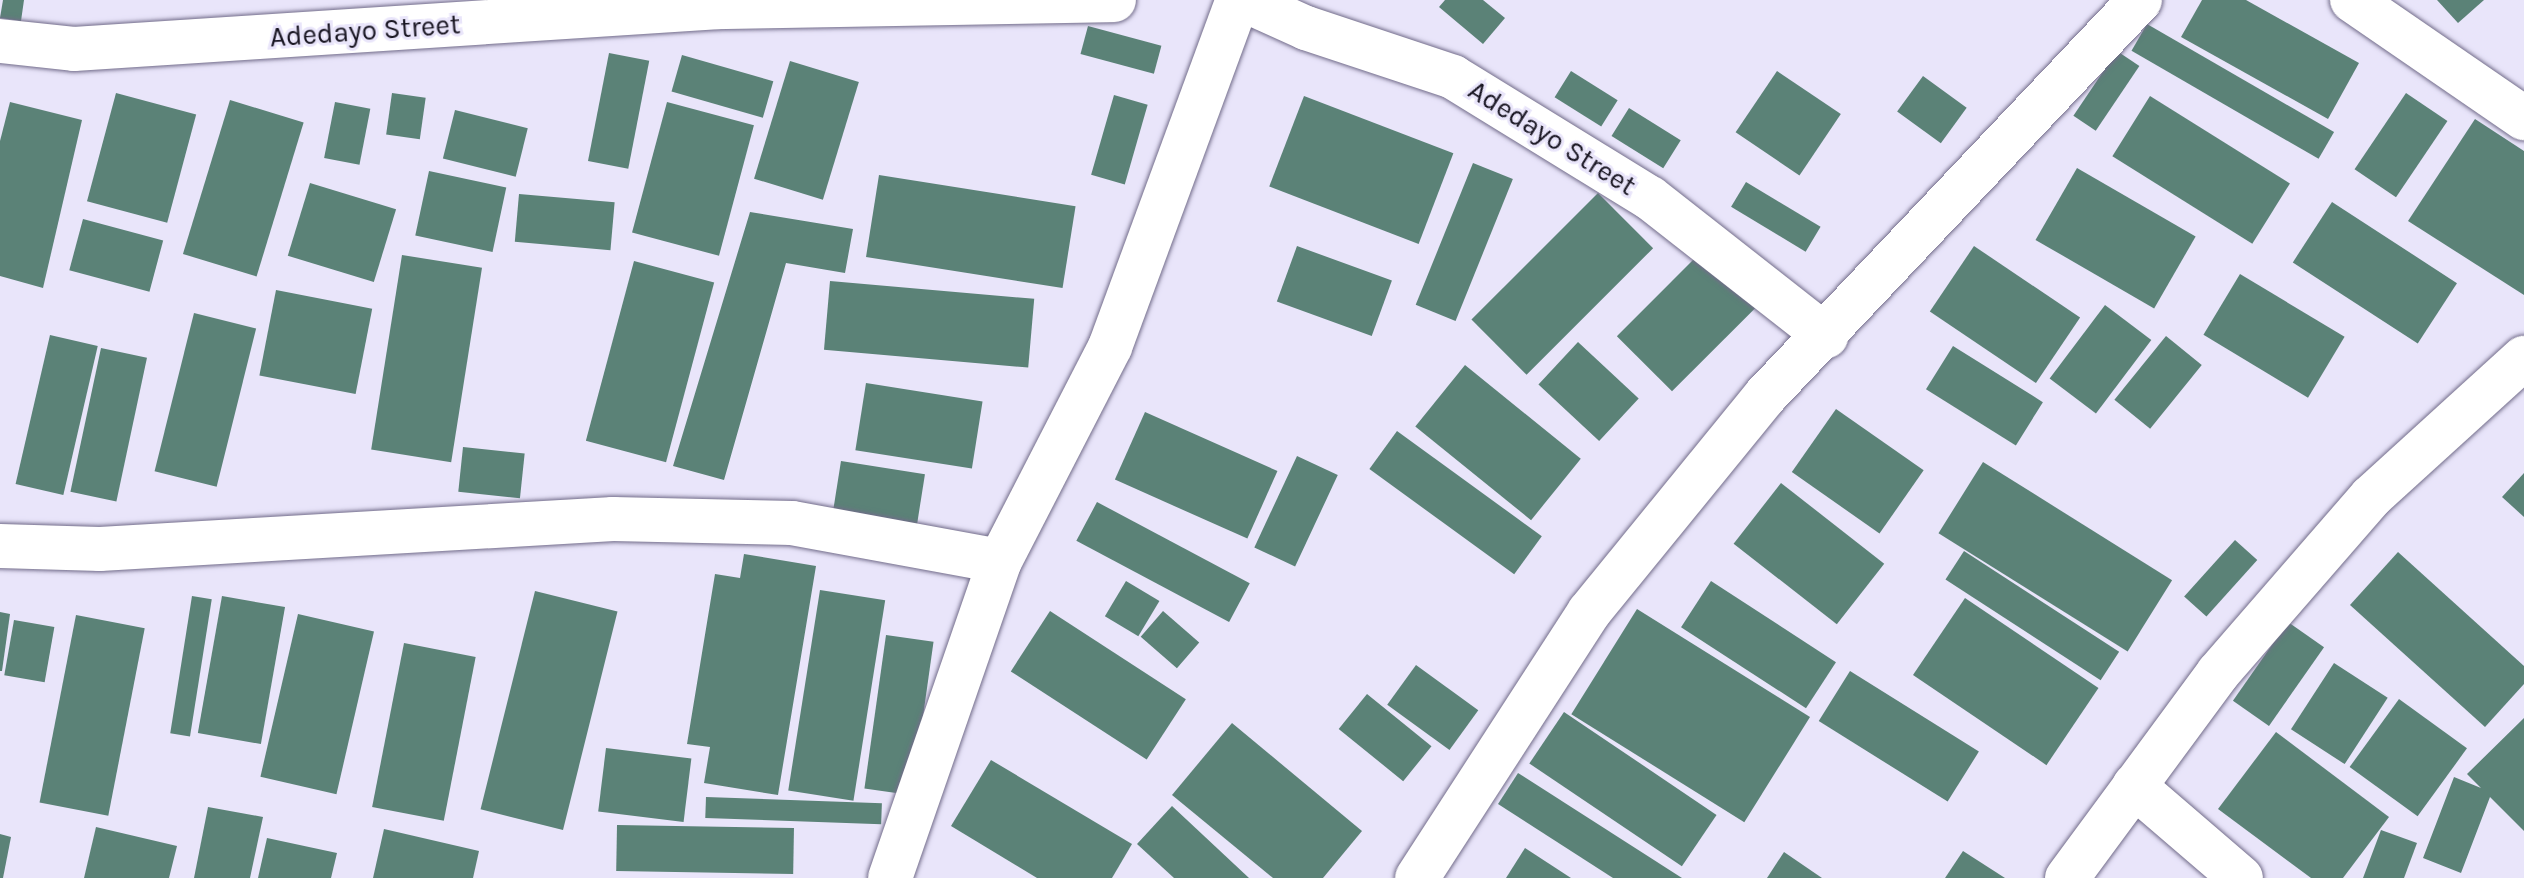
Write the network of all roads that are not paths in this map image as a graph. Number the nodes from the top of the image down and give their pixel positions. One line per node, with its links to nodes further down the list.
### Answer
1 (1114, 0): 5 (street, Adedayo Street)
2 (1241, 0): 7 (street, Adedayo Street); 10 (street)
3 (2140, 0): 7 (street)
4 (2352, 0): 6 (street)
5 (0, 41)
6 (2524, 118)
7 (1826, 336): 13 (street)
8 (2524, 358): 11 (street)
9 (0, 546): 10 (street)
10 (1000, 561): 12 (street)
11 (2134, 786): 14 (street); 15 (street)
12 (890, 878)
13 (1417, 878)
14 (2067, 878)
15 (2241, 878)

